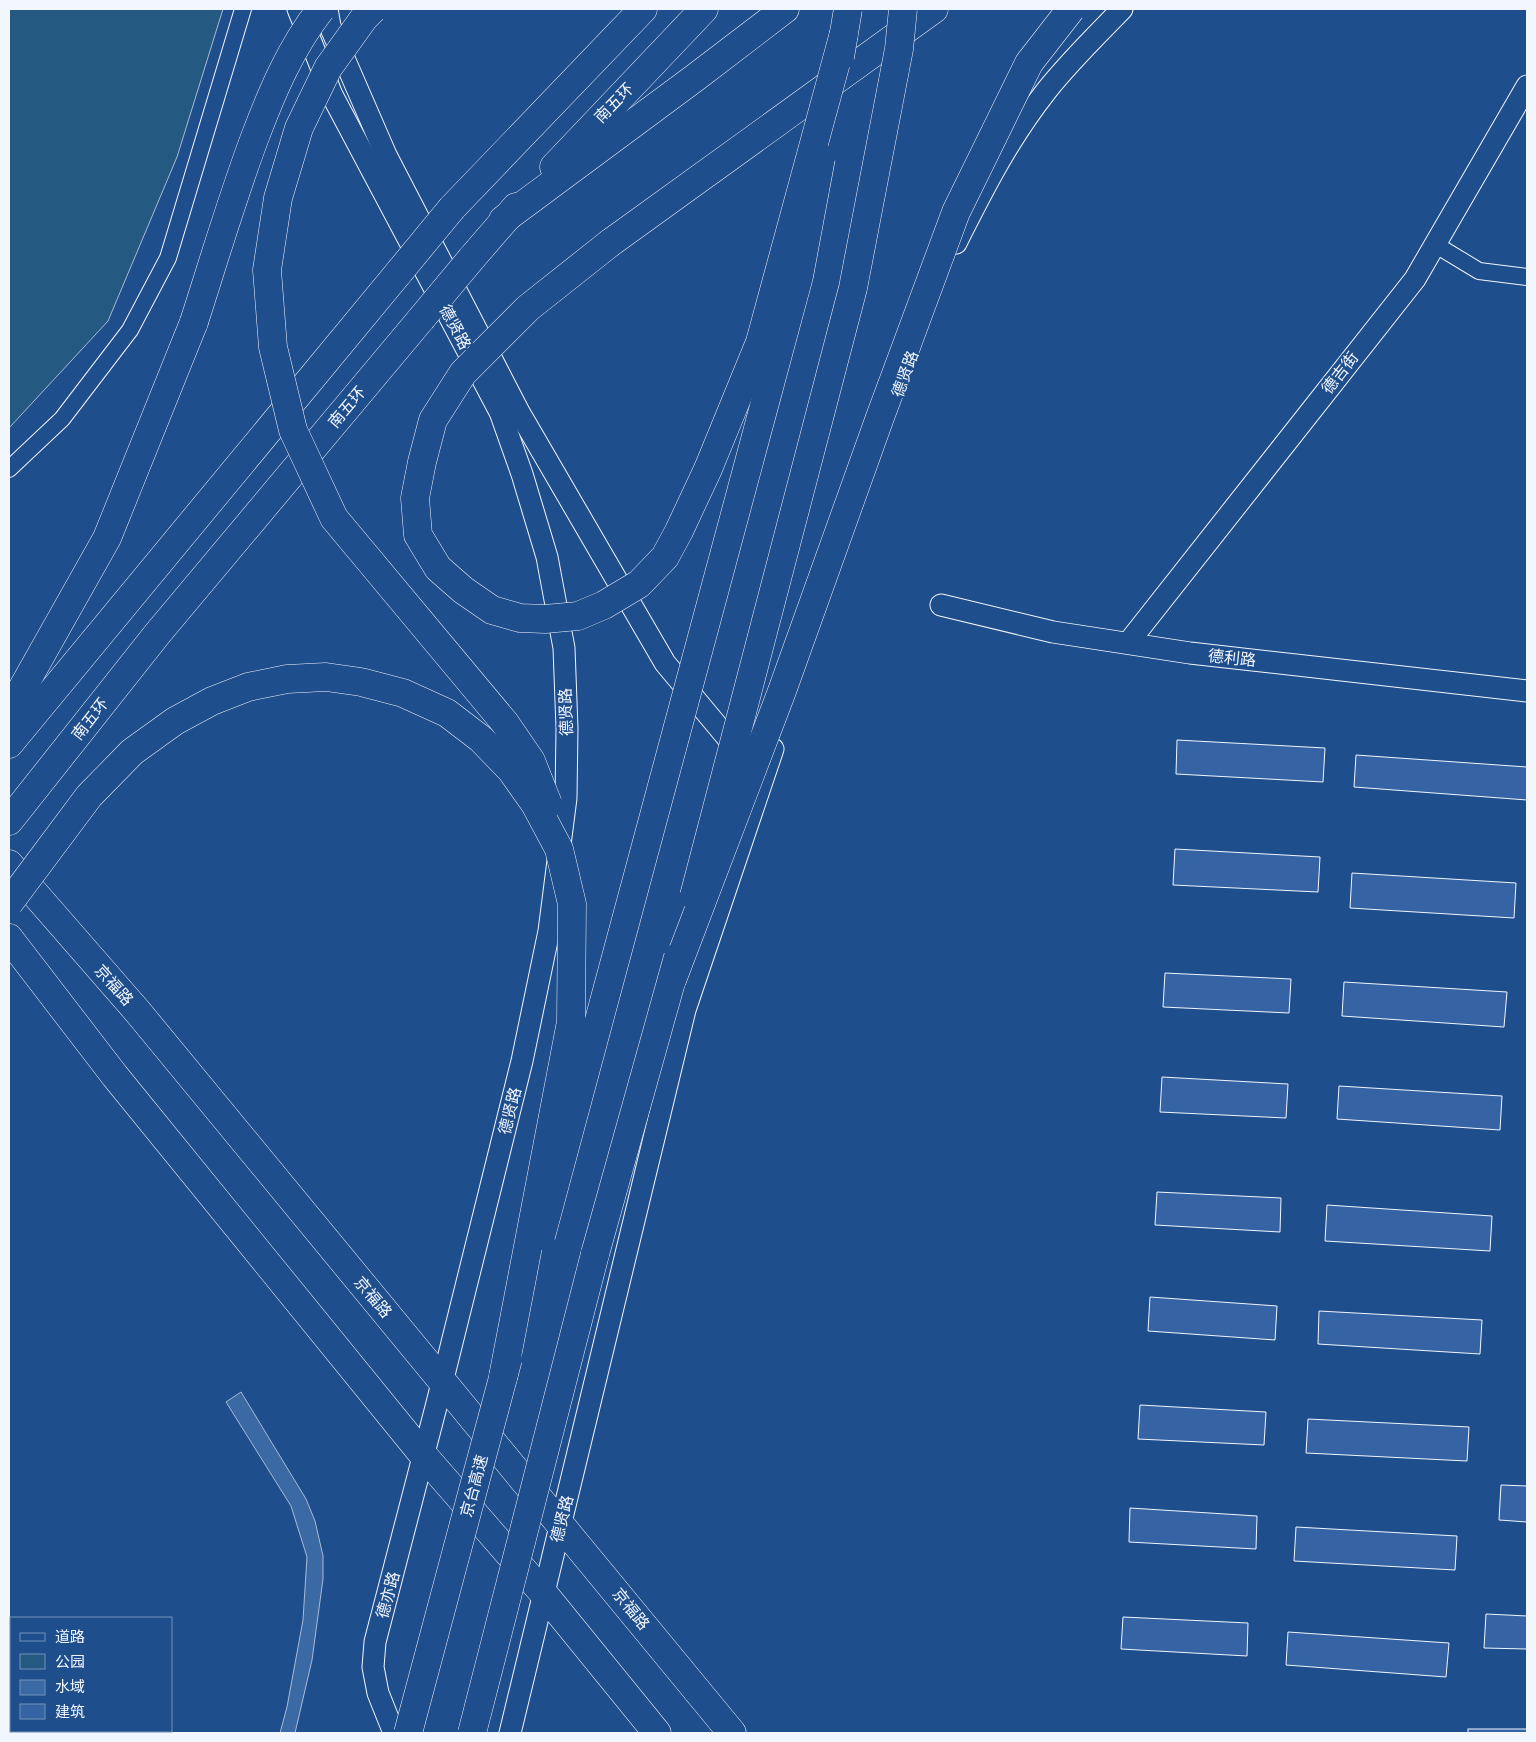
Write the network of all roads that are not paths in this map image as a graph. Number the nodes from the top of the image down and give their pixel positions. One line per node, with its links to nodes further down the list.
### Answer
1 (243, 9): 18 (street)
2 (298, 9): 32 (street, 德贤路)
3 (321, 9): 22 (highway, bridge)
4 (327, 9): 24 (street, 德贤路)
5 (373, 9): 26 (highway, bridge)
6 (643, 9): 23 (highway, bridge)
7 (704, 9): 15 (highway, 南五环)
8 (785, 9): 15 (highway)
9 (903, 9): 30 (highway, bridge)
10 (934, 9): 13 (highway, bridge)
11 (1071, 9): 30 (highway, bridge)
12 (1122, 9): 24 (street, 德贤路)
13 (846, 21): 31 (highway, 京台高速, bridge)
14 (1527, 86): 16 (street, 德吉街)
15 (503, 220): 25 (highway, 南五环, bridge)
16 (1436, 244): 17 (street); 20 (street, 德吉街)
17 (1527, 277)
18 (9, 469)
19 (941, 605): 20 (street, 德利路)
20 (1128, 643): 21 (street, 德利路)
21 (1527, 691)
22 (9, 712)
23 (9, 744)
24 (763, 780): 34 (street, 德贤路)
25 (9, 821)
26 (559, 849): 28 (highway, bridge); 31 (highway, bridge)
27 (9, 864): 32 (highway, 京福路)
28 (9, 902)
29 (9, 938): 33 (highway)
30 (672, 980): 38 (highway, bridge)
31 (503, 1377): 37 (highway, 京台高速, bridge)
32 (443, 1382): 33 (street, 德贤路); 34 (highway, 京福路)
33 (424, 1456): 35 (highway); 36 (street, 德亦路)
34 (561, 1524): 35 (street, 德贤路); 41 (highway, 京福路)
35 (544, 1594): 39 (street); 40 (highway)
36 (394, 1733)
37 (408, 1733)
38 (472, 1733)
39 (510, 1733)
40 (657, 1733)
41 (732, 1733)

